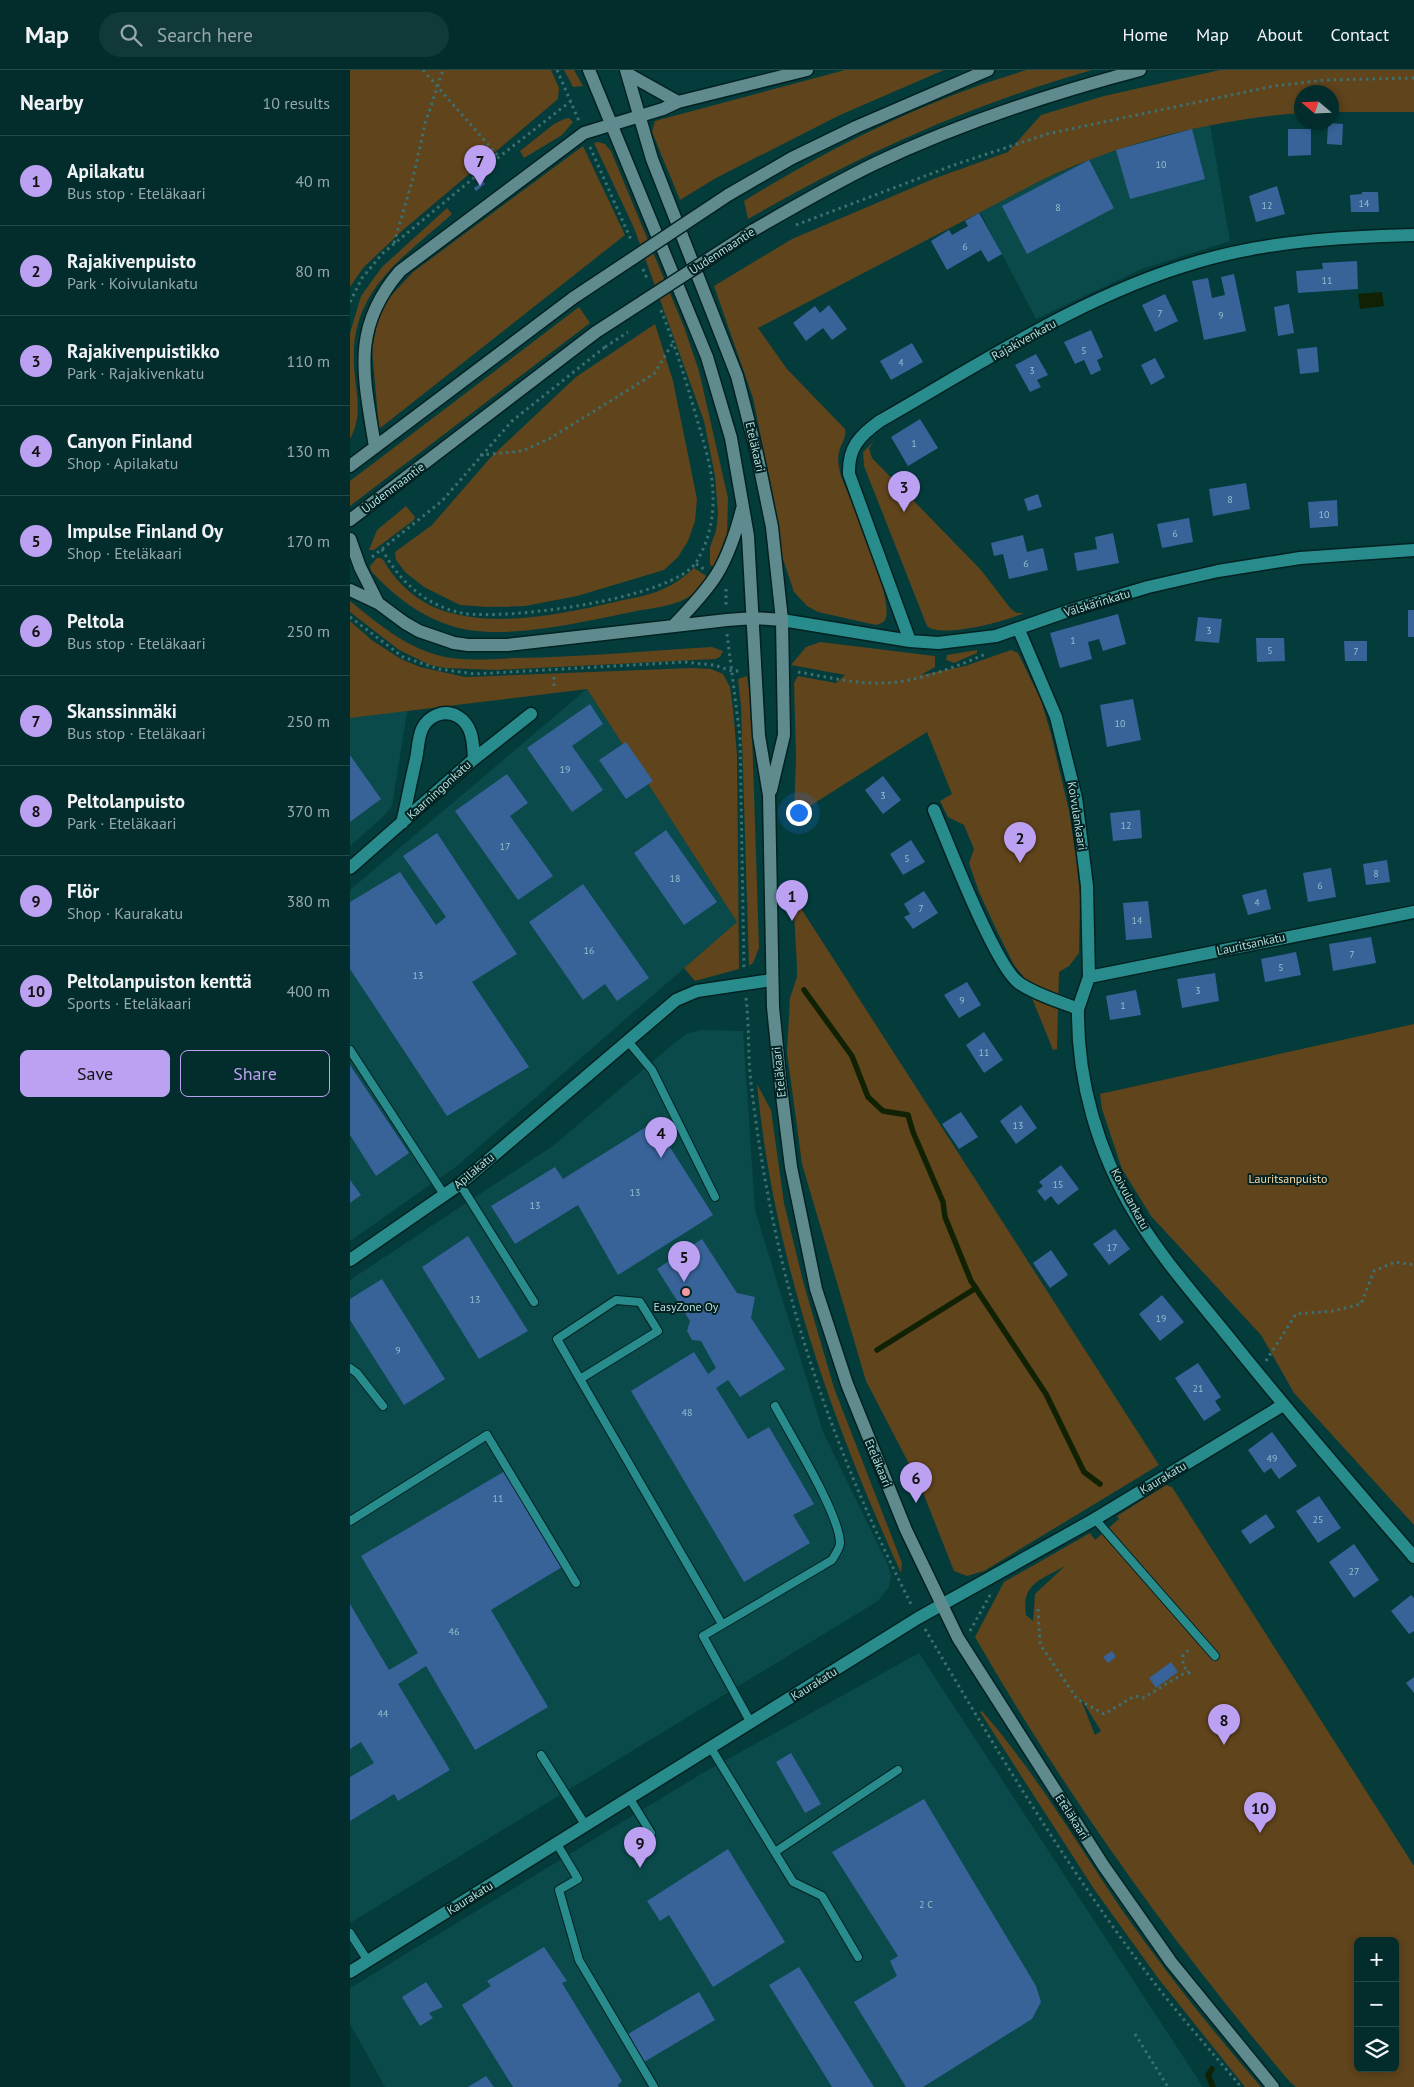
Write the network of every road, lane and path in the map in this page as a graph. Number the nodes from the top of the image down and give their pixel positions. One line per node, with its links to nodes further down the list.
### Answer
1 (423, 70): 10 (path)
2 (443, 70): 10 (path)
3 (557, 70): 15 (path)
4 (589, 70): 13 (main road, Eteläkaari)
5 (807, 70): 11 (main road)
6 (988, 70): 26 (main road, bridge)
7 (1140, 70): 30 (main road, Uudenmaantie, bridge)
8 (627, 72): 11 (main road); 12 (main road, Eteläkaari)
9 (1414, 78): 16 (path)
10 (437, 86): 15 (path); 18 (path)
11 (678, 102): 12 (main road)
12 (638, 116): 13 (main road); 41 (main road, Eteläkaari)
13 (611, 124): 26 (main road); 29 (main road, Eteläkaari)
14 (592, 149): 19 (path)
15 (499, 157): 18 (path)
16 (788, 229)
17 (1414, 235): 45 (street, Rajakivenkatu)
18 (394, 244): 22 (path)
19 (635, 250)
20 (643, 268): 21 (path)
21 (650, 286)
22 (350, 302)
23 (658, 304): 24 (path)
24 (674, 341): 27 (path); 32 (path)
25 (605, 347): 27 (path)
26 (375, 447): 28 (main road)
27 (480, 455): 32 (path)
28 (350, 466)
29 (743, 504): 40 (main road, Eteläkaari); 42 (main road)
30 (350, 520)
31 (350, 539): 34 (main road)
32 (382, 548): 34 (path)
33 (1414, 550): 43 (street, Välskärinkatu)
34 (360, 567): 38 (main road)
35 (726, 583): 37 (path)
36 (350, 590): 38 (main road)
37 (726, 602)
38 (378, 603): 42 (main road)
39 (350, 617): 47 (path)
40 (754, 618): 41 (main road); 42 (main road); 53 (main road, Eteläkaari)
41 (782, 620): 45 (street, Välskärinkatu); 53 (main road, Eteläkaari)
42 (673, 626)
43 (1019, 630): 44 (street, Välskärinkatu); 58 (street, Koivulankaari)
44 (996, 636): 45 (street, Välskärinkatu); 48 (path)
45 (910, 641)
46 (728, 654): 47 (path)
47 (732, 671): 60 (path)
48 (793, 671)
49 (554, 678): 50 (path)
50 (554, 690)
51 (531, 714): 52 (street, Kaarningonkatu)
52 (474, 760): 55 (street, Kaarningonkatu); 55 (street)
53 (769, 795): 59 (main road, Eteläkaari)
54 (934, 810): 61 (street)
55 (402, 823): 56 (street, Kaarningonkatu)
56 (350, 868)
57 (1414, 912): 58 (street, Lauritsankatu)
58 (1089, 977): 61 (street, Koivulankaari)
59 (772, 980): 60 (street, Apilakatu); 81 (main road, Eteläkaari)
60 (744, 983): 62 (street, Apilakatu); 83 (path)
61 (1078, 1009): 71 (street, Koivulankatu)
62 (626, 1040): 64 (street, Apilakatu); 66 (lane)
63 (350, 1050): 65 (lane)
64 (460, 1184): 65 (street, Apilakatu); 69 (lane)
65 (445, 1196): 67 (street, Apilakatu)
66 (715, 1196)
67 (350, 1260)
68 (1414, 1265): 71 (path)
69 (534, 1302)
70 (350, 1368): 74 (lane)
71 (1258, 1374): 73 (street, Koivulankatu)
72 (580, 1379): 72 (lane); 84 (lane)
73 (1283, 1405): 76 (street, Kaurakatu); 78 (street, Koivulankatu)
74 (383, 1406)
75 (775, 1406): 84 (lane)
76 (1095, 1519): 79 (street, Kaurakatu); 86 (lane)
77 (350, 1521): 80 (lane)
78 (1414, 1557)
79 (1002, 1572): 81 (street, Kaurakatu); 85 (path)
80 (576, 1583)
81 (940, 1606): 83 (street, Kaurakatu); 105 (main road, Eteläkaari)
82 (1038, 1609): 86 (path)
83 (918, 1618): 88 (street, Kaurakatu); 104 (path)
84 (722, 1624): 88 (lane)
85 (972, 1629)
86 (1201, 1640): 87 (lane)
87 (1216, 1656)
88 (751, 1723): 89 (street, Kaurakatu)
89 (711, 1748): 92 (street, Kaurakatu); 96 (lane)
90 (541, 1755): 93 (lane)
91 (898, 1770): 96 (lane)
92 (630, 1799): 93 (street, Kaurakatu); 94 (lane)
93 (586, 1826): 95 (street, Kaurakatu)
94 (651, 1833)
95 (557, 1844): 99 (street, Kaurakatu); 102 (lane)
96 (775, 1852): 98 (lane)
97 (350, 1934): 99 (lane)
98 (858, 1957)
99 (368, 1961): 100 (street, Kaurakatu)
100 (350, 1972)
101 (1135, 2034): 103 (path)
102 (654, 2087)
103 (1168, 2087)
104 (1241, 2087)
105 (1273, 2087)

